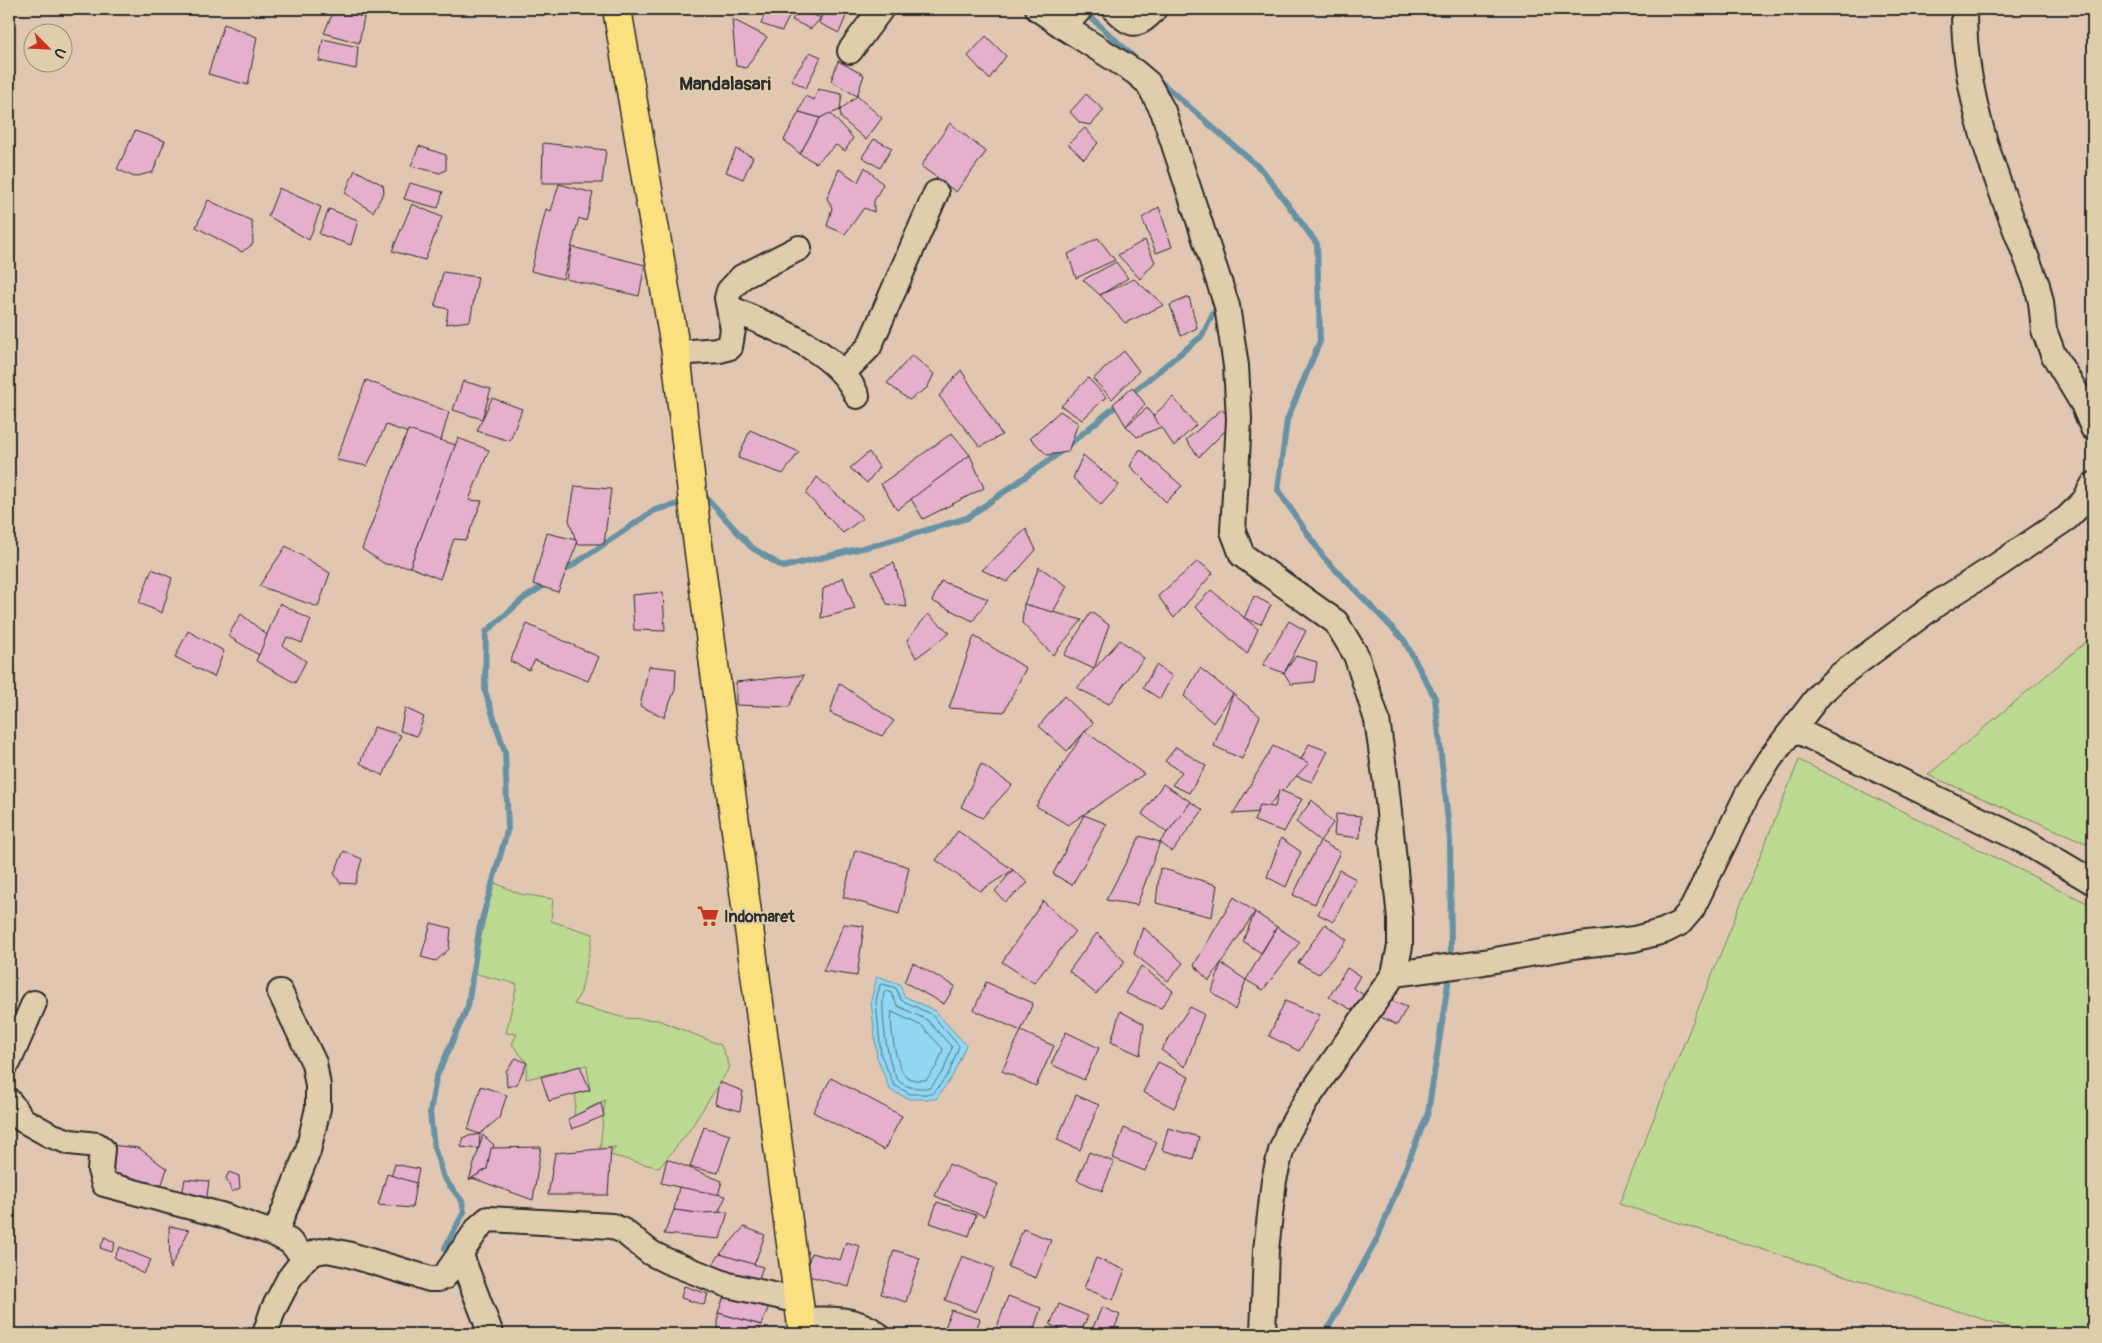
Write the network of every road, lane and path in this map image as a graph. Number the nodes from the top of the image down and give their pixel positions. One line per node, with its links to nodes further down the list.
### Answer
1 (617, 9): 12 (main road)
2 (881, 9): 8 (street)
3 (1038, 9): 7 (street)
4 (1114, 9): 6 (street)
5 (1964, 9): 15 (street)
6 (1153, 11)
7 (1072, 17): 19 (street)
8 (850, 52)
9 (936, 193): 13 (street)
10 (799, 248): 11 (street)
11 (730, 308): 12 (street); 13 (street)
12 (676, 354): 27 (main road)
13 (843, 373): 14 (street)
14 (857, 396)
15 (2093, 428)
16 (2093, 485): 17 (street)
17 (1794, 729): 18 (street); 19 (street)
18 (2093, 882)
19 (1394, 974): 31 (street)
20 (280, 992): 24 (street)
21 (34, 1003): 22 (street)
22 (9, 1062)
23 (9, 1101): 24 (street)
24 (276, 1234): 25 (street)
25 (305, 1258): 26 (street); 28 (street)
26 (453, 1263): 27 (street); 29 (street)
27 (802, 1318): 30 (street)
28 (265, 1334)
29 (491, 1334)
30 (877, 1334)
31 (1263, 1334)

